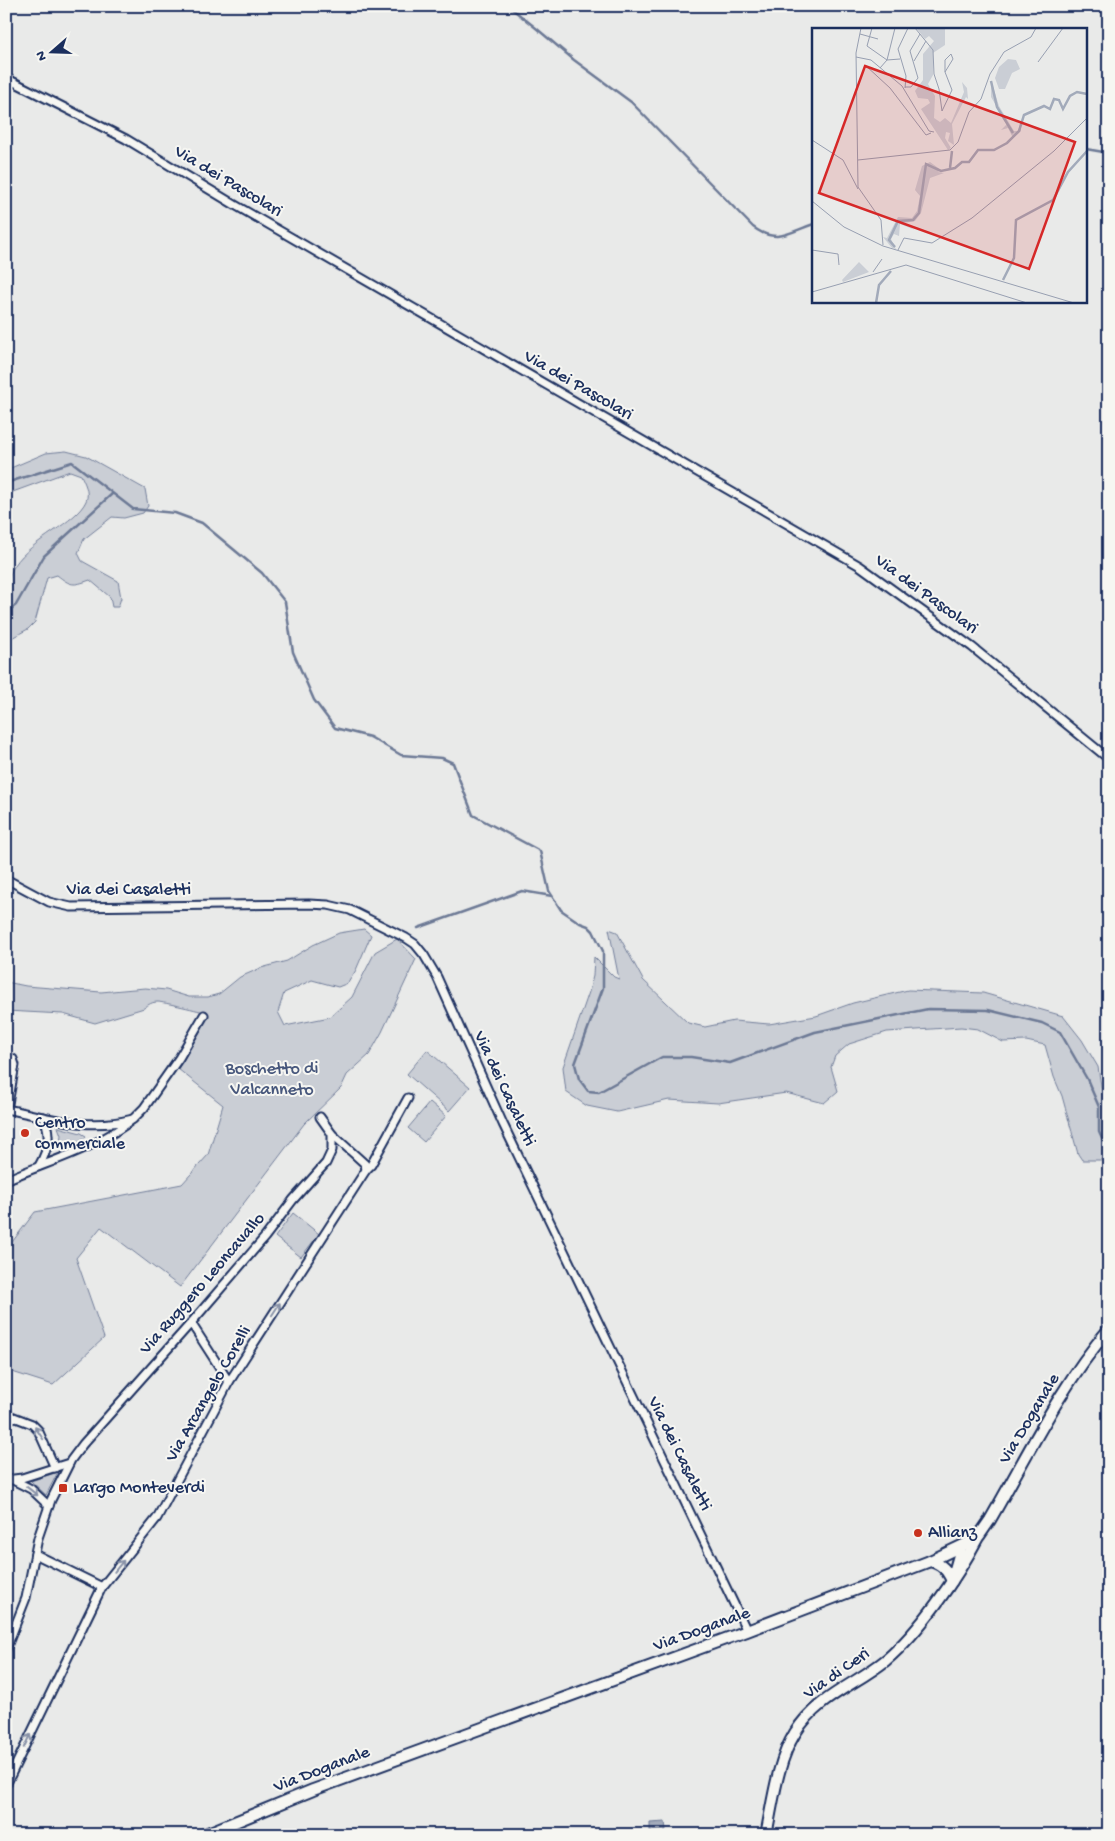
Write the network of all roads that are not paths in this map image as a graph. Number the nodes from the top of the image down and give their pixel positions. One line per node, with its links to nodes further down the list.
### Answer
1 (6, 78): 2 (street, Via dei Pascolari)
2 (1109, 759)
3 (6, 879): 30 (street, Via dei Casaletti)
4 (204, 1015): 10 (street)
5 (6, 1055): 7 (street)
6 (408, 1098): 13 (street, Via Arcangelo Corelli)
7 (7, 1109): 8 (street)
8 (44, 1117): 10 (street); 12 (street)
9 (320, 1117): 11 (street)
10 (132, 1120): 12 (street)
11 (332, 1134): 13 (street); 15 (street, Via Ruggero Leoncavallo)
12 (39, 1166): 14 (street)
13 (366, 1170): 17 (street, Via Arcangelo Corelli, one-way to 13)
14 (6, 1180)
15 (191, 1323): 17 (street); 19 (street, Via Ruggero Leoncavallo)
16 (1109, 1329): 23 (main road, Via Doganale)
17 (229, 1382): 29 (street, Via Arcangelo Corelli, one-way to 17)
18 (6, 1414): 20 (street, one-way to 18)
19 (69, 1463): 20 (street); 22 (street, Via Ruggero Leoncavallo)
20 (55, 1468): 21 (street)
21 (9, 1480): 22 (street, one-way to 22)
22 (49, 1506): 25 (street, Via Ruggero Leoncavallo)
23 (979, 1536): 24 (main road, Via Doganale); 27 (main road, Via di Ceri)
24 (961, 1548): 26 (main road, Via Doganale); 27 (main road); 28 (main road)
25 (35, 1554): 29 (street); 31 (street, Via Ruggero Leoncavallo)
26 (930, 1561): 28 (main road); 30 (main road, Via Doganale)
27 (966, 1561): 28 (main road, Via di Ceri)
28 (952, 1581): 34 (main road, Via di Ceri)
29 (102, 1587): 32 (street, Via Arcangelo Corelli, one-way to 29)
30 (747, 1631): 33 (main road, Via Doganale)
31 (6, 1649)
32 (6, 1785)
33 (203, 1835)
34 (766, 1835)

